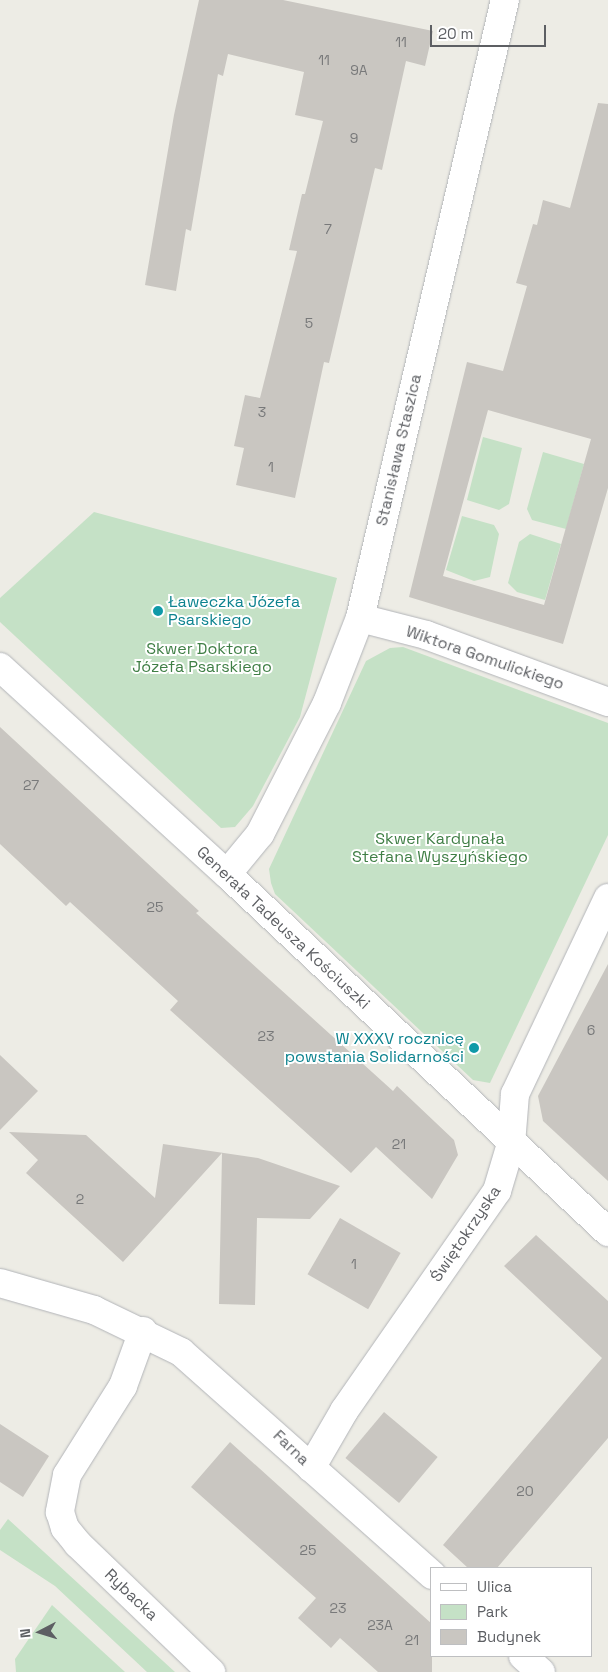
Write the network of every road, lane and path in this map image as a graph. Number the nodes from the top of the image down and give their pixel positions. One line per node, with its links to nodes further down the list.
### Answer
1 (505, 0): 2 (street, Stanisława Staszica)
2 (360, 618): 4 (street, Wiktora Gomulickiego); 5 (street, Stanisława Staszica)
3 (0, 667): 5 (street, Generała Tadeusza Kościuszki)
4 (608, 702)
5 (227, 874): 8 (street, Generała Tadeusza Kościuszki)
6 (608, 898): 7 (street, Świętokrzyska)
7 (602, 927): 8 (street, Świętokrzyska)
8 (511, 1144): 9 (street, Generała Tadeusza Kościuszki); 12 (street, Świętokrzyska)
9 (608, 1232)
10 (0, 1283): 11 (street, Farna)
11 (143, 1331): 12 (street, Farna); 15 (street, Rybacka)
12 (311, 1468): 13 (street, Farna)
13 (430, 1573)
14 (523, 1657): 16 (street)
15 (212, 1672)
16 (541, 1672)

